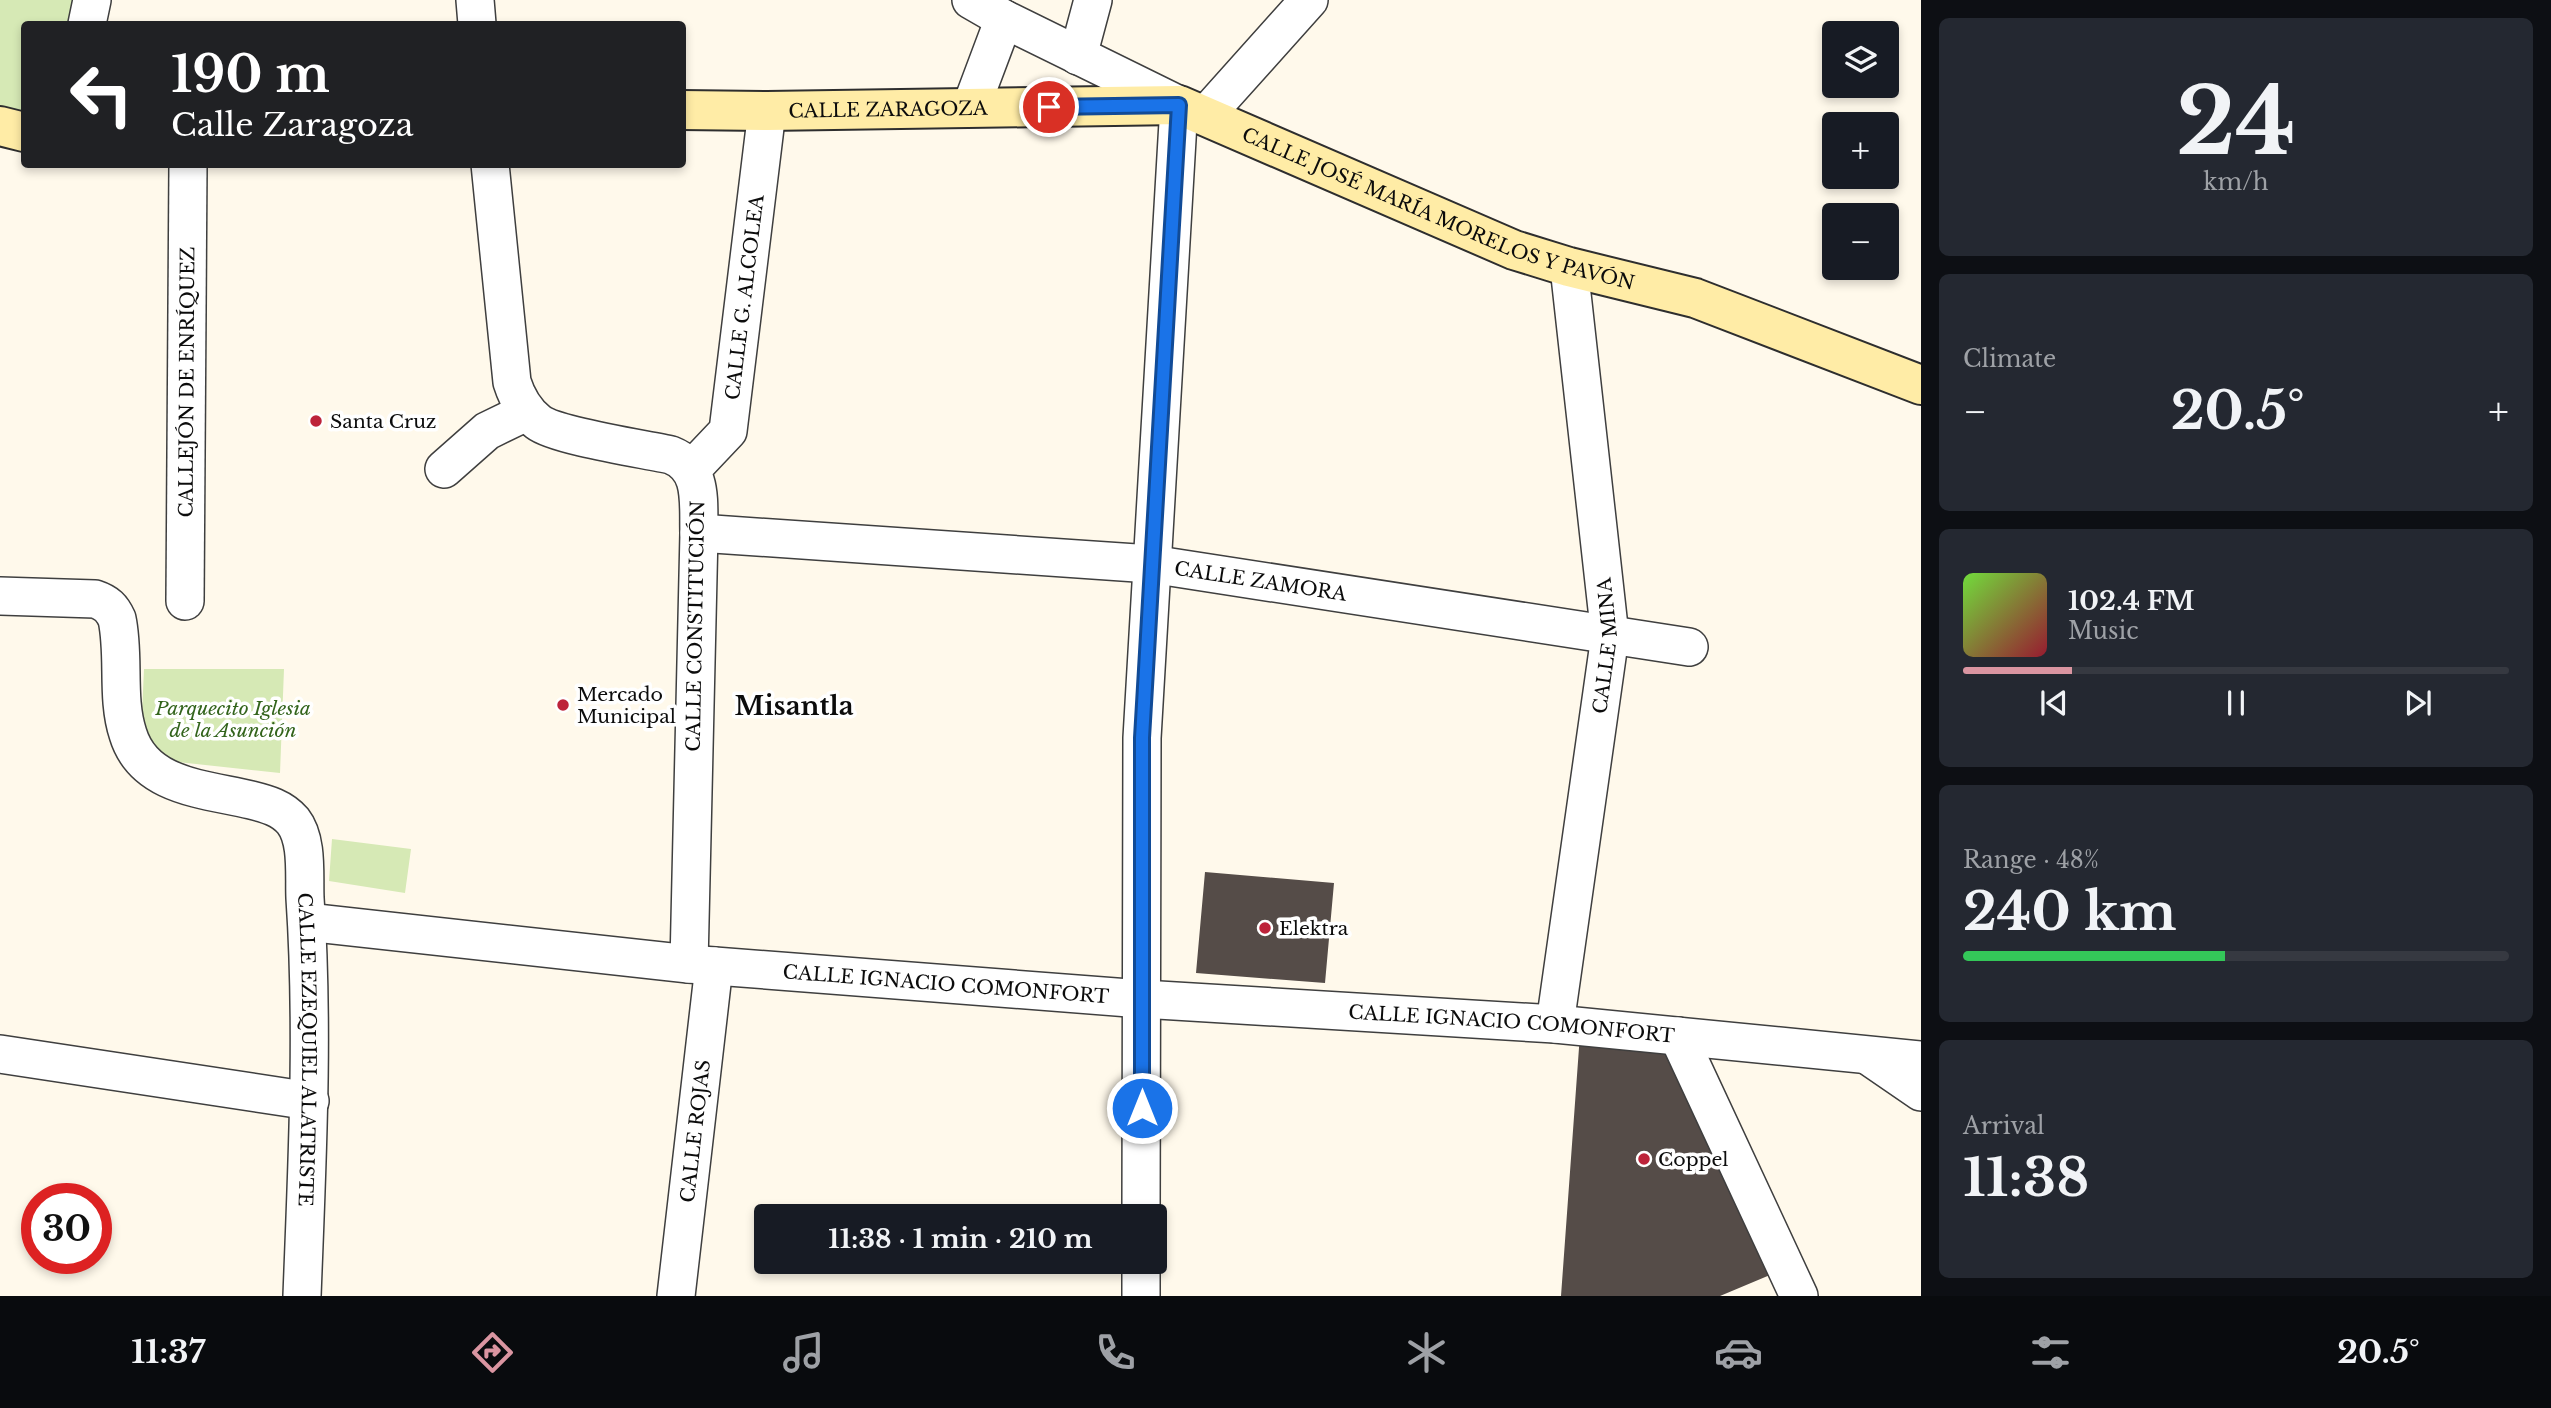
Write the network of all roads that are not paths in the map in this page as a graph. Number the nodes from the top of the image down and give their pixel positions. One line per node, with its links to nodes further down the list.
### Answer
1 (92, 0): 7 (street)
2 (475, 0): 8 (street)
3 (971, 0): 6 (street, CALLE JOSÉ MARÍA MORELOS Y PAVÓN)
4 (1093, 0): 9 (street)
5 (1309, 0): 13 (street)
6 (1004, 19): 9 (street, CALLE JOSÉ MARÍA MORELOS Y PAVÓN); 10 (street)
7 (88, 21)
8 (477, 21)
9 (1078, 56): 13 (street, CALLE JOSÉ MARÍA MORELOS Y PAVÓN)
10 (971, 107): 12 (main road, CALLE ZARAGOZA); 13 (main road, CALLE ZARAGOZA)
11 (686, 110): 12 (main road, CALLE ZARAGOZA)
12 (767, 111): 22 (street, CALLE G. ALCOLEA)
13 (1192, 111): 18 (main road, CALLE JOSÉ MARÍA MORELOS Y PAVÓN); 24 (street)
14 (0, 126): 15 (main road)
15 (21, 131)
16 (188, 168): 26 (street, CALLEJÓN DE ENRÍQUEZ)
17 (490, 168): 20 (street)
18 (1569, 267): 19 (main road, CALLE JOSÉ MARÍA MORELOS Y PAVÓN); 27 (street, CALLE MINA)
19 (1921, 385)
20 (526, 412): 21 (street); 22 (street)
21 (444, 469)
22 (692, 469): 23 (street, CALLE CONSTITUCIÓN)
23 (699, 533): 24 (street, CALLE ZAMORA); 30 (street, CALLE CONSTITUCIÓN)
24 (1151, 564): 27 (street, CALLE ZAMORA); 31 (street)
25 (0, 596): 29 (street, CALLE EZEQUIEL ALATRISTE)
26 (185, 601)
27 (1610, 636): 28 (street, CALLE ZAMORA); 32 (street, CALLE MINA)
28 (1689, 647)
29 (307, 922): 30 (street, CALLE IGNACIO COMONFORT); 38 (street, CALLE EZEQUIEL ALATRISTE)
30 (701, 965): 31 (street, CALLE IGNACIO COMONFORT); 42 (street, CALLE ROJAS)
31 (1142, 999): 32 (street, CALLE IGNACIO COMONFORT); 39 (street)
32 (1555, 1024): 33 (street, CALLE IGNACIO COMONFORT)
33 (1678, 1036): 35 (street, CALLE IGNACIO COMONFORT); 44 (street)
34 (0, 1054): 38 (street)
35 (1864, 1054): 36 (street, CALLE IGNACIO COMONFORT); 37 (street)
36 (1921, 1060)
37 (1921, 1092)
38 (310, 1101): 41 (street, CALLE EZEQUIEL ALATRISTE)
39 (1142, 1204)
40 (1141, 1274): 43 (street)
41 (302, 1296)
42 (676, 1296)
43 (1141, 1296)
44 (1799, 1296)

